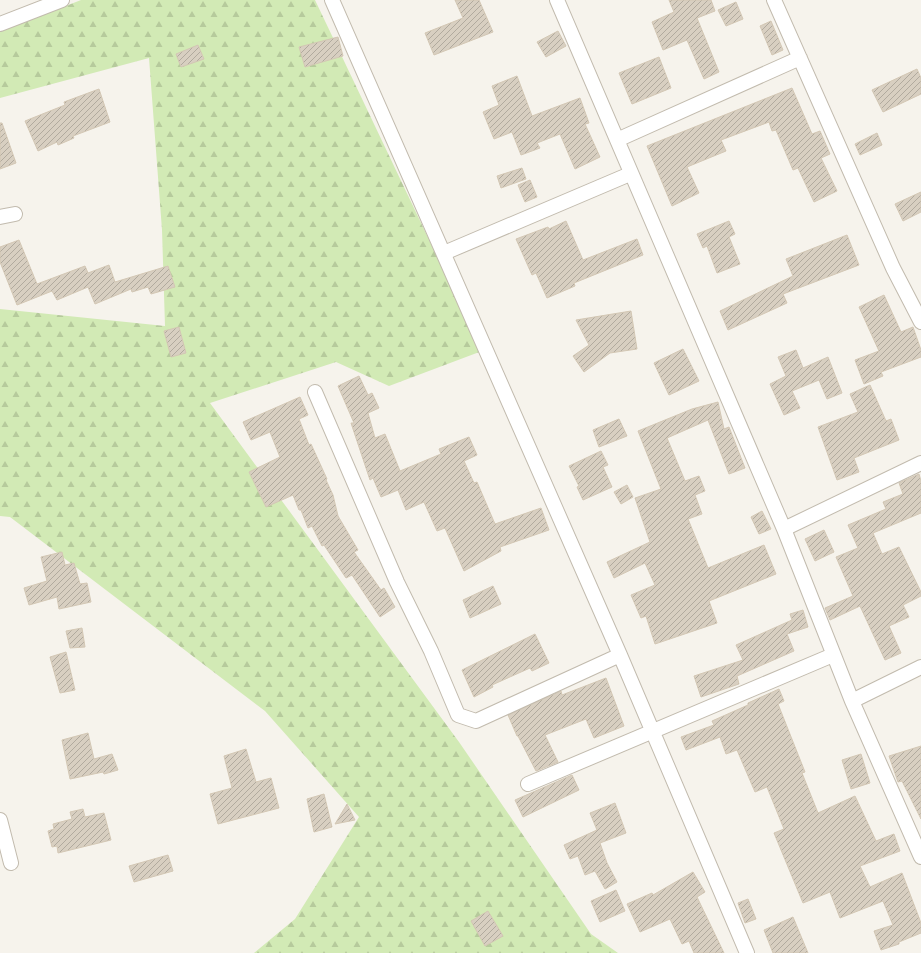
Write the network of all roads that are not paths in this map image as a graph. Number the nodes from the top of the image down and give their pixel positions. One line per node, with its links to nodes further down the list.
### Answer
1 (62, 0): 5 (street)
2 (332, 0): 11 (street)
3 (557, 0): 7 (street)
4 (774, 0): 6 (street)
5 (0, 24)
6 (800, 58): 7 (street); 12 (street)
7 (616, 140): 8 (street)
8 (630, 174): 11 (street); 15 (street)
9 (15, 214): 10 (street)
10 (0, 217)
11 (444, 253): 16 (street)
12 (921, 322)
13 (315, 392): 16 (street)
14 (921, 463): 15 (street)
15 (784, 529): 17 (street)
16 (620, 655): 20 (street)
17 (833, 655): 19 (street); 20 (street)
18 (921, 667): 19 (street)
19 (852, 701): 23 (street)
20 (652, 732): 21 (street); 26 (street)
21 (528, 784)
22 (0, 820): 25 (street)
23 (917, 836): 24 (street)
24 (921, 857)
25 (11, 863)
26 (747, 953)

